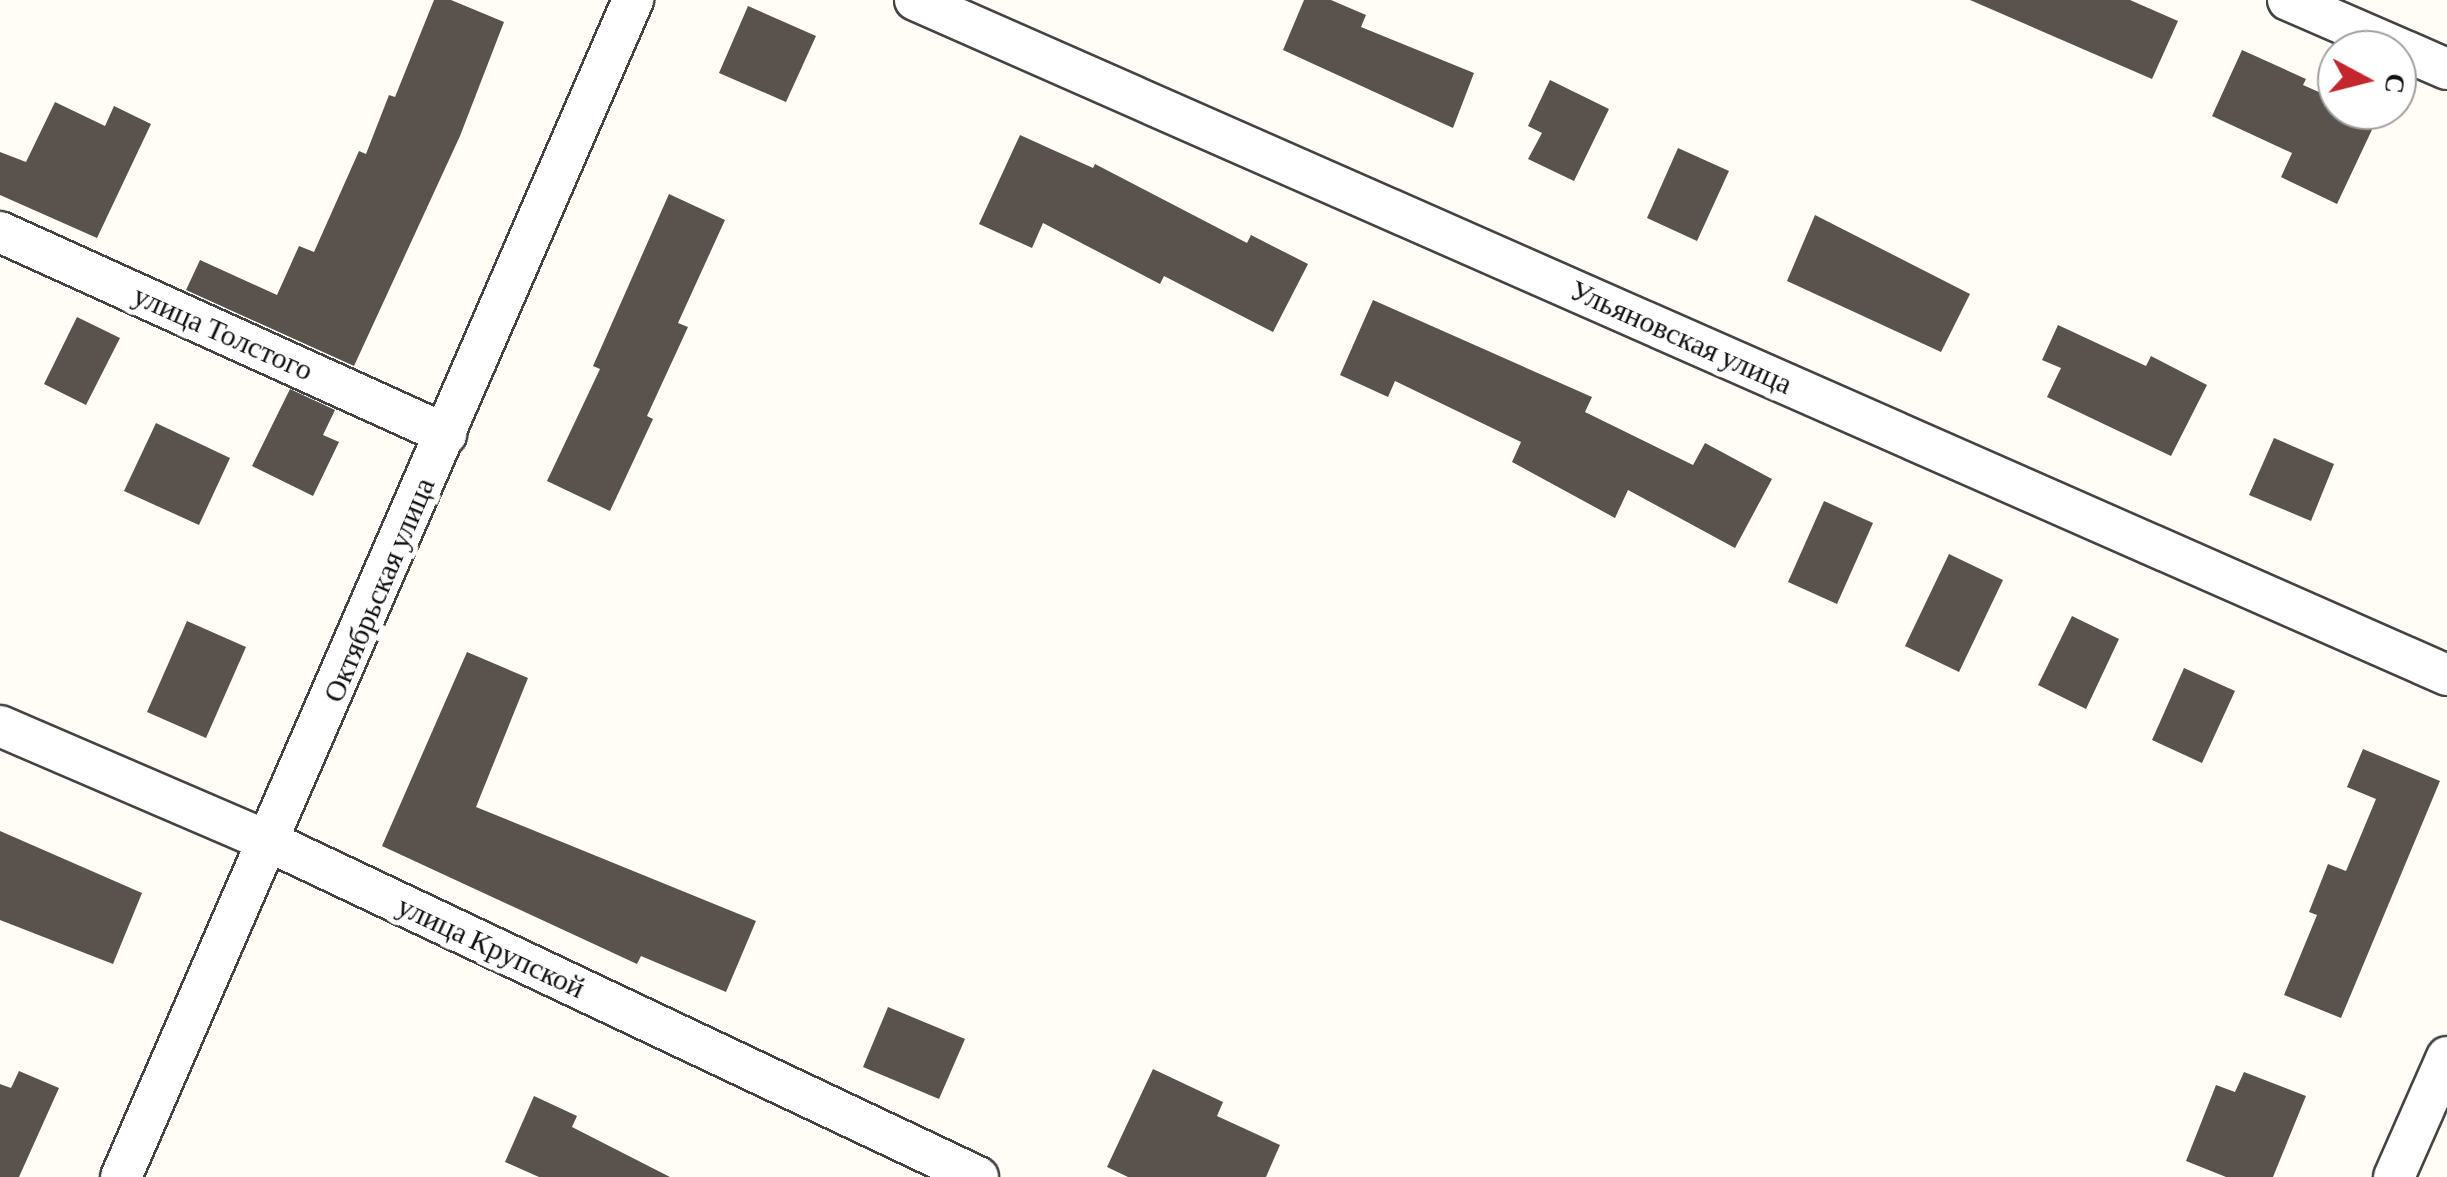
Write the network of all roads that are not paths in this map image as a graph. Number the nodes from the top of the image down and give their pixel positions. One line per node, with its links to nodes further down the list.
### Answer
1 (633, 0): 6 (street, Октябрьская улица)
2 (915, 0): 7 (street, Ульяновская улица)
3 (2288, 0): 4 (street)
4 (2447, 70)
5 (0, 232): 6 (street, улица Толстого)
6 (446, 434): 9 (street, Октябрьская улица)
7 (2447, 675)
8 (0, 726): 9 (street, улица Крупской)
9 (272, 843): 11 (street, Октябрьская улица); 12 (street, улица Крупской)
10 (2447, 1057): 13 (street)
11 (121, 1177)
12 (978, 1177)
13 (2394, 1177)

